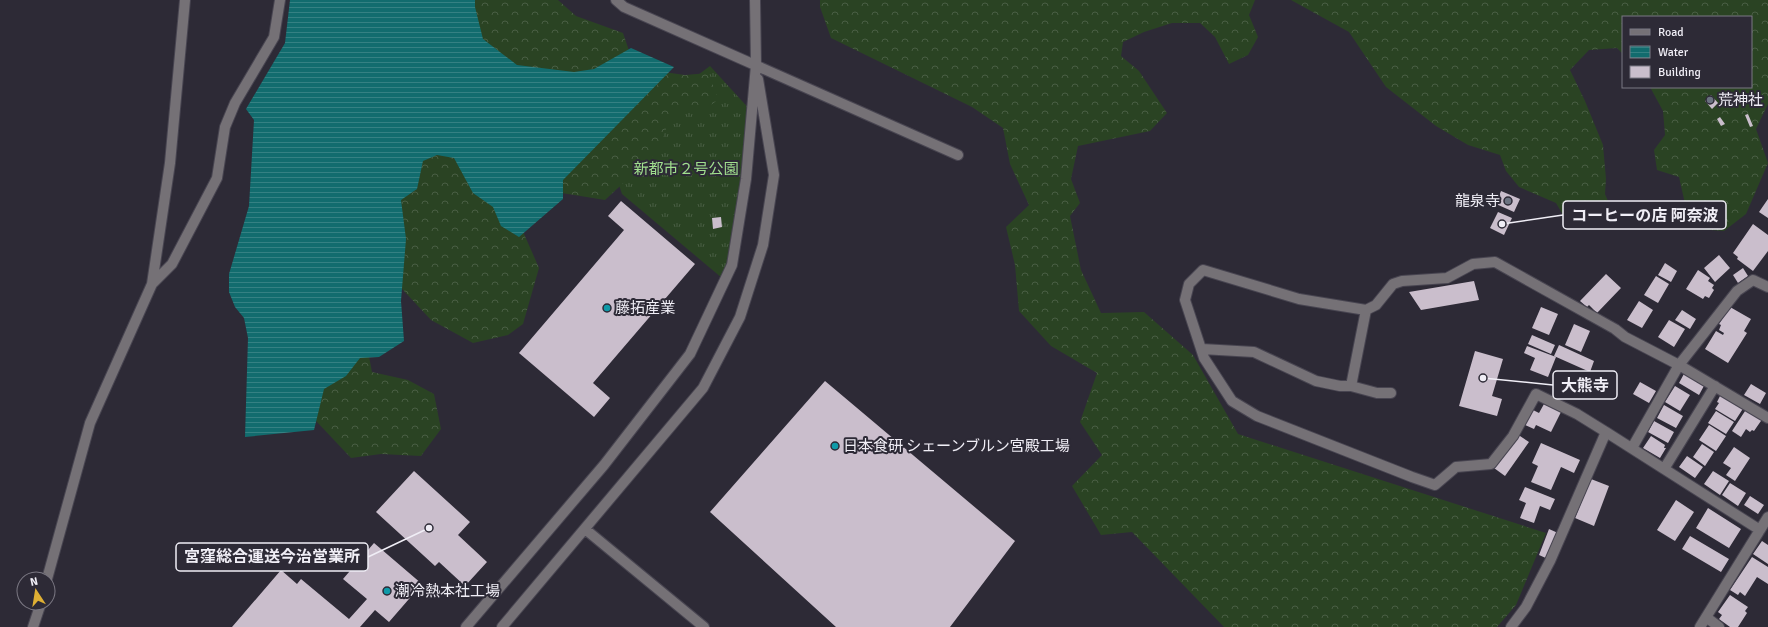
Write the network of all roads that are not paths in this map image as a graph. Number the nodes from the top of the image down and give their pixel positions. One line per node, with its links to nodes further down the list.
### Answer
1 (185, 0): 7 (street)
2 (280, 0): 7 (street)
3 (616, 0): 5 (street)
4 (755, 0): 5 (street)
5 (756, 65): 6 (street); 20 (street); 26 (street)
6 (958, 155)
7 (152, 284): 22 (street)
8 (1768, 286): 11 (street)
9 (1366, 310): 10 (street); 11 (street); 12 (street)
10 (1202, 350): 12 (street); 16 (street)
11 (1679, 365): 13 (street); 17 (street)
12 (1350, 386): 14 (street)
13 (1715, 386): 15 (street); 18 (street)
14 (1391, 393)
15 (1768, 418)
16 (1606, 432): 17 (street); 29 (street)
17 (1632, 448): 18 (street)
18 (1664, 469): 21 (street)
19 (1768, 517): 21 (street)
20 (585, 529): 27 (street); 28 (street)
21 (1760, 530): 24 (street)
22 (49, 571)
23 (38, 611): 25 (street)
24 (1706, 617): 30 (street); 31 (street)
25 (33, 627)
26 (466, 627)
27 (502, 627)
28 (704, 627)
29 (1511, 627)
30 (1700, 627)
31 (1719, 627)

